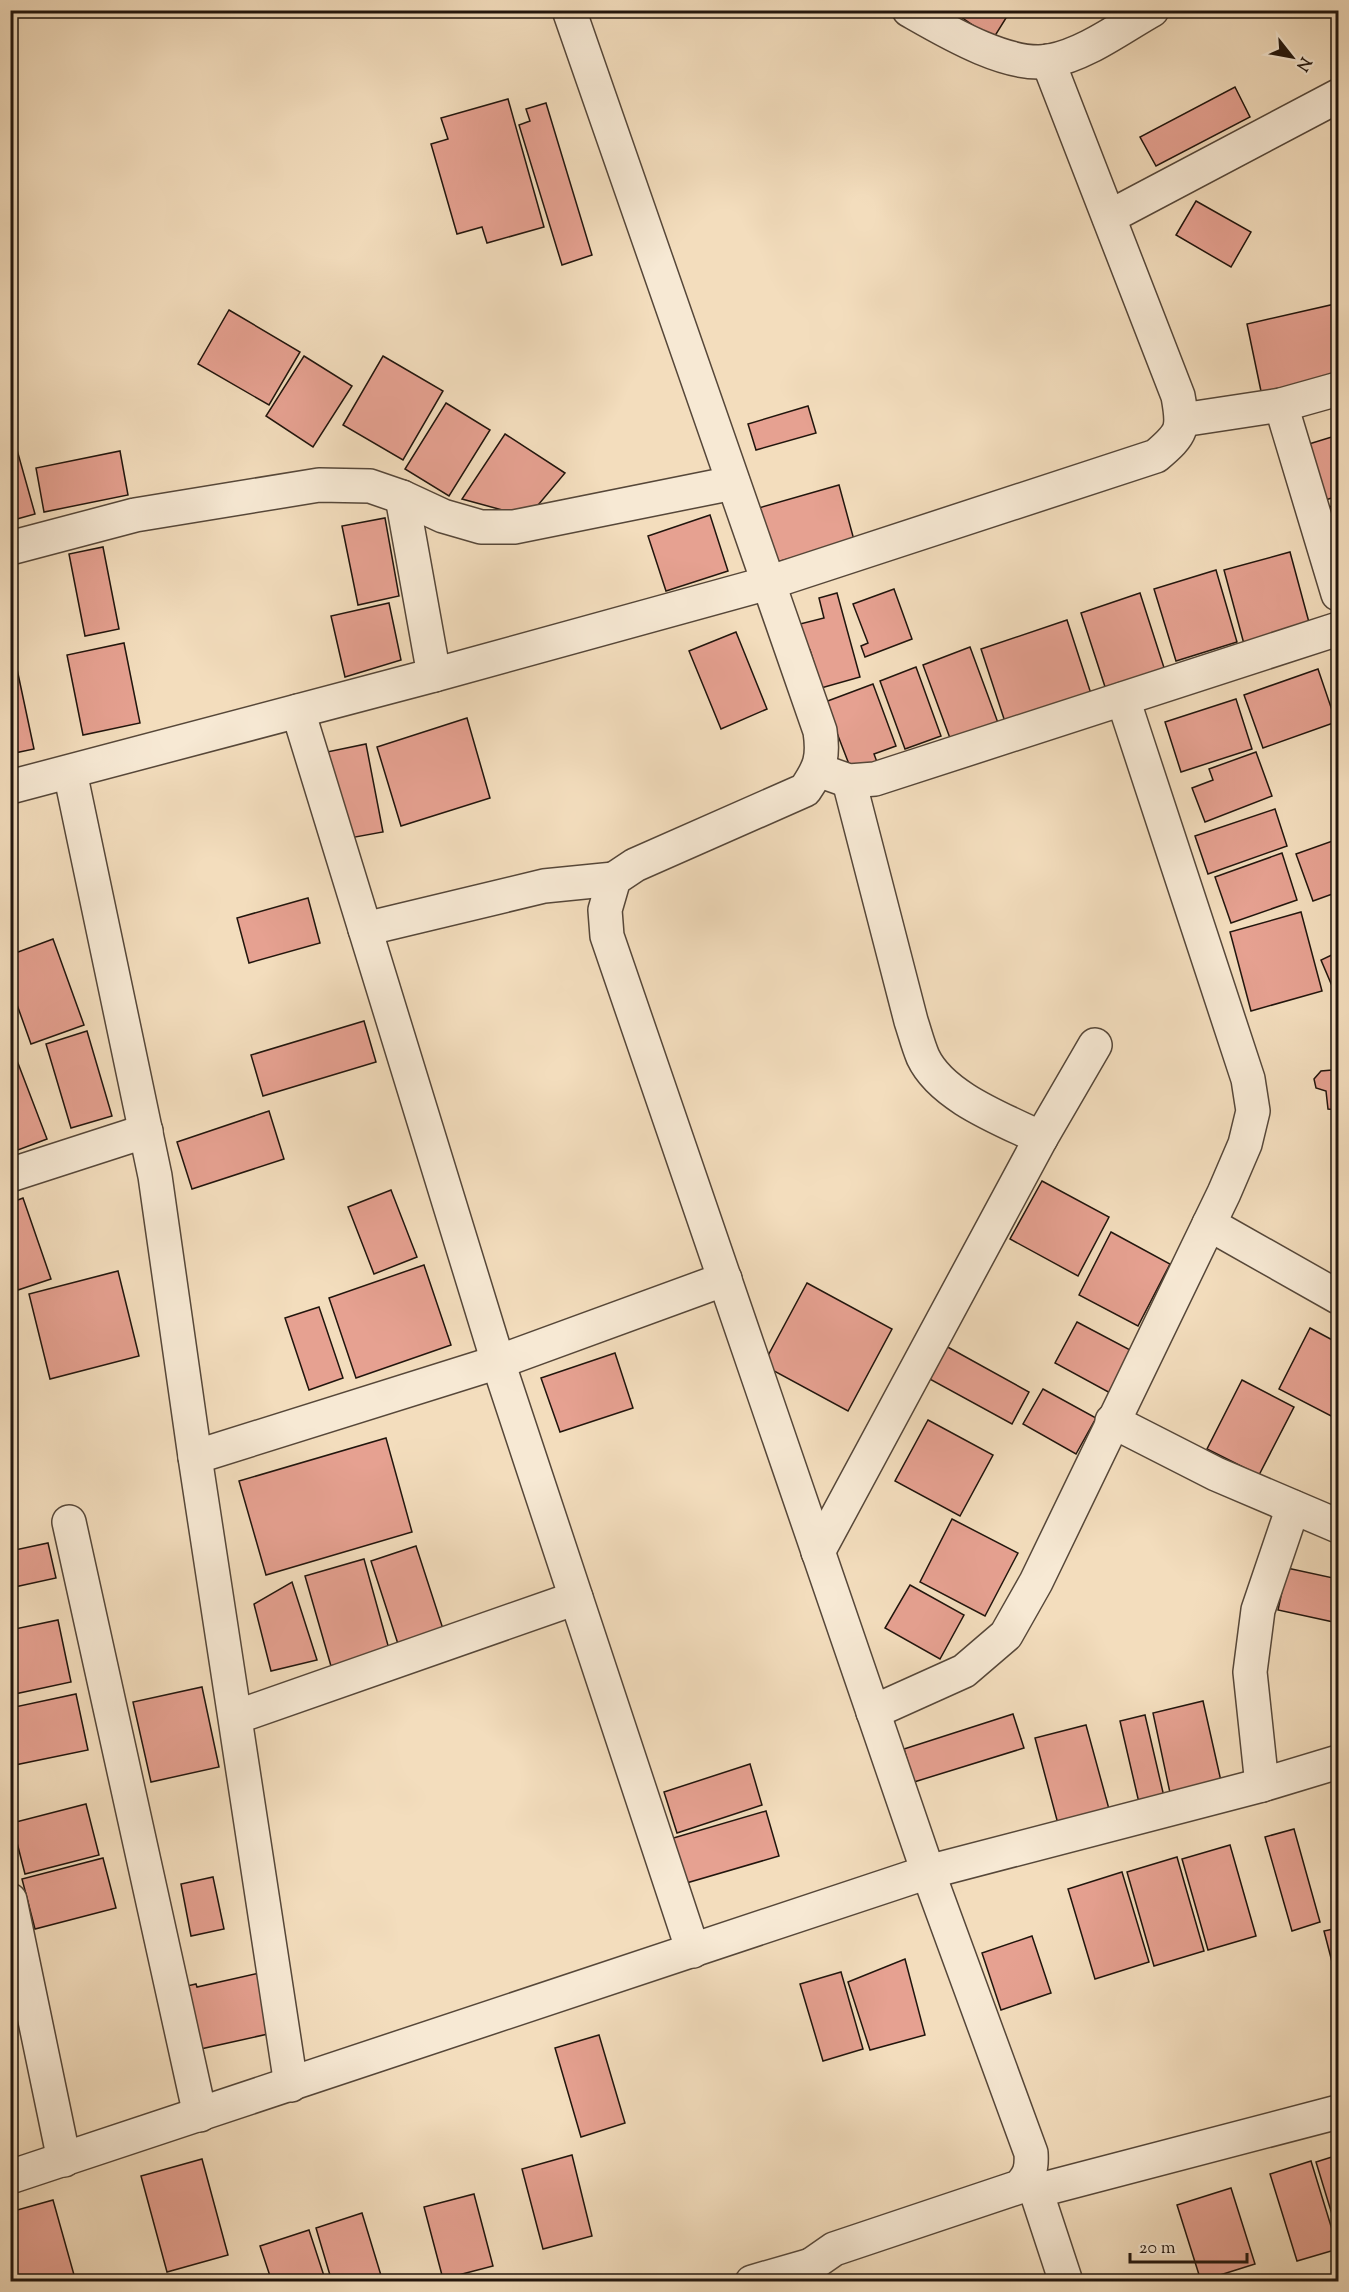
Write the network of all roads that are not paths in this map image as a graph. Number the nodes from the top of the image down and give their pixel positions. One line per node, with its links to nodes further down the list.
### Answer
1 (569, 10): 10 (street)
2 (909, 10): 4 (street)
3 (1152, 10): 4 (street)
4 (1048, 61): 6 (street)
5 (1338, 96): 6 (street)
6 (1109, 217): 9 (street)
7 (1338, 389): 8 (street)
8 (1281, 405): 9 (street); 14 (street)
9 (1182, 420): 13 (street)
10 (733, 483): 11 (street); 13 (street)
11 (402, 497): 12 (street); 16 (street)
12 (10, 548)
13 (768, 583): 16 (street); 19 (street)
14 (1338, 594)
15 (1338, 629): 17 (street)
16 (434, 675): 18 (street)
17 (1123, 699): 21 (street); 29 (street)
18 (298, 711): 20 (street); 24 (street)
19 (818, 770): 21 (street); 23 (street)
20 (70, 772): 22 (street); 26 (street)
21 (849, 781): 27 (street)
22 (10, 787)
23 (614, 879): 24 (street); 30 (street)
24 (365, 929): 32 (street)
25 (1095, 1046): 27 (street)
26 (146, 1131): 28 (street); 34 (street)
27 (1041, 1138): 38 (street)
28 (10, 1175)
29 (1209, 1224): 31 (street); 33 (street)
30 (725, 1279): 32 (street); 38 (street)
31 (1338, 1297)
32 (498, 1362): 34 (street); 39 (street)
33 (1112, 1421): 35 (street); 40 (street)
34 (195, 1456): 41 (street)
35 (1293, 1507): 37 (street); 43 (street)
36 (69, 1522): 49 (street)
37 (1338, 1526)
38 (818, 1552): 40 (street)
39 (576, 1598): 41 (street); 46 (street)
40 (873, 1712): 44 (street)
41 (236, 1718): 47 (street)
42 (1338, 1762): 43 (street)
43 (1262, 1785): 44 (street)
44 (928, 1872): 46 (street); 52 (street)
45 (10, 1900): 50 (street)
46 (693, 1951): 47 (street)
47 (291, 2085): 49 (street)
48 (1338, 2112): 52 (street)
49 (200, 2115): 50 (street)
50 (64, 2160): 51 (street)
51 (10, 2177)
52 (1032, 2184): 53 (street); 55 (street)
53 (809, 2273): 54 (street)
54 (752, 2282)
55 (1066, 2282)

